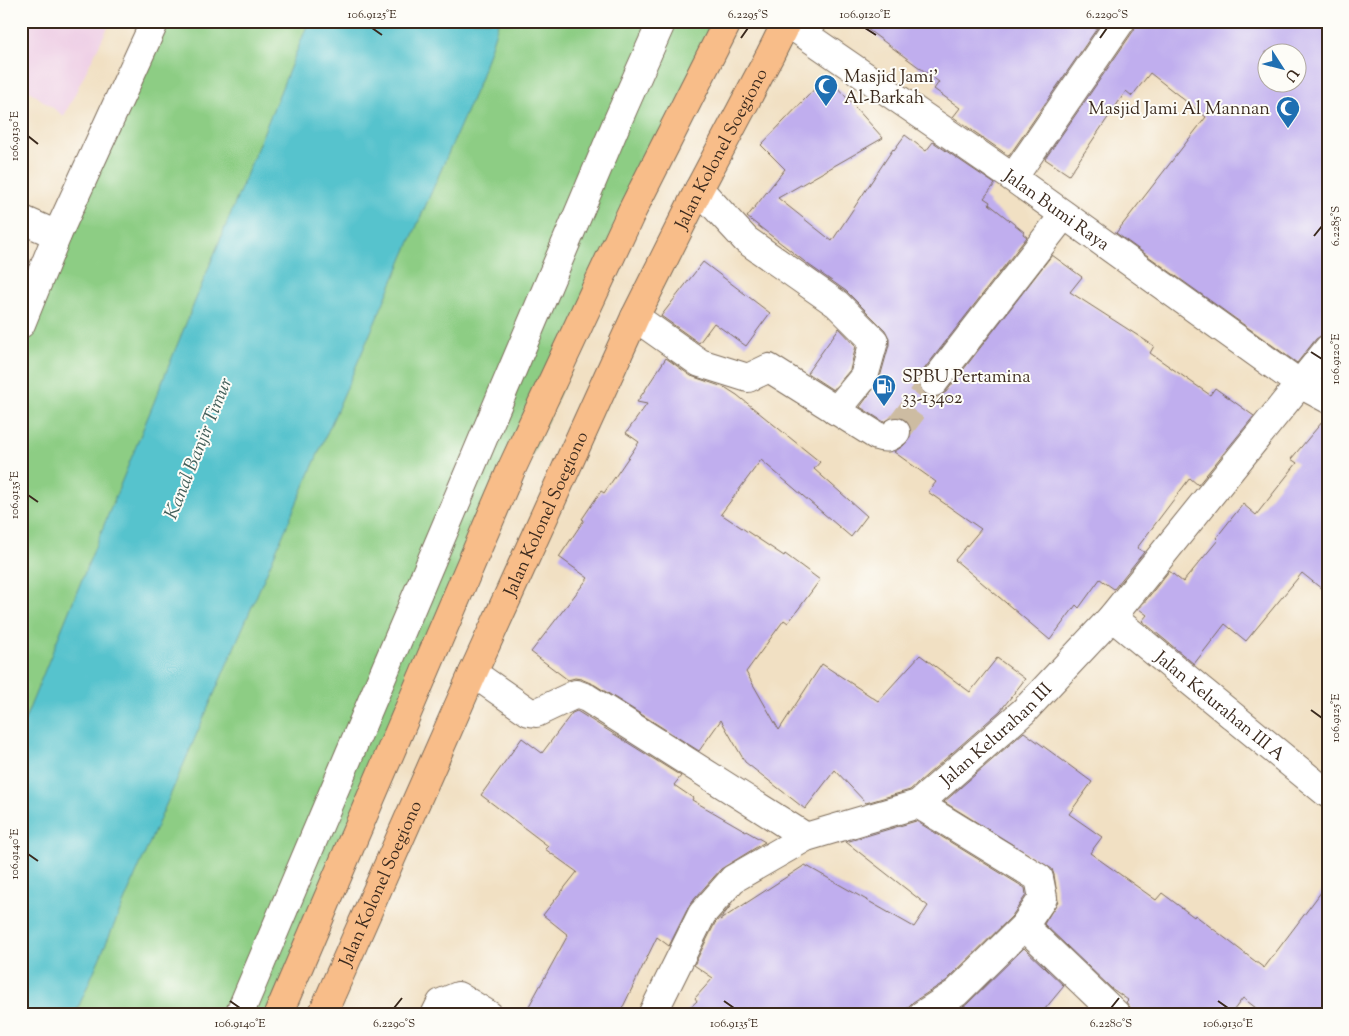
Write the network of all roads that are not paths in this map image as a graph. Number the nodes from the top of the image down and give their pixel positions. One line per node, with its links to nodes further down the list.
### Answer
1 (155, 21): 10 (street)
2 (662, 21): 26 (street)
3 (728, 21): 27 (main road)
4 (786, 21): 6 (street, Jalan Bumi Raya); 7 (main road, Jalan Kolonel Soegiono)
5 (1121, 21): 6 (street)
6 (1013, 178): 8 (street, Jalan Bumi Raya)
7 (699, 189): 11 (main road, Jalan Kolonel Soegiono); 17 (street)
8 (1064, 214): 14 (street); 15 (street, Jalan Bumi Raya)
9 (21, 219): 10 (street)
10 (57, 235): 12 (street)
11 (635, 317): 17 (street); 20 (main road, Jalan Kolonel Soegiono)
12 (21, 324)
13 (1328, 349): 15 (street, Jalan Kelurahan III)
14 (934, 382)
15 (1300, 384): 16 (street, Jalan Bumi Raya); 19 (street, Jalan Kelurahan III)
16 (1328, 399)
17 (836, 411): 18 (street)
18 (896, 432)
19 (1112, 617): 21 (street, Jalan Kelurahan III A); 22 (street, Jalan Kelurahan III)
20 (472, 673): 23 (street); 28 (main road, Jalan Kolonel Soegiono)
21 (1328, 794)
22 (918, 804): 23 (street, Jalan Kelurahan III); 24 (street)
23 (806, 837): 25 (street, Jalan Kelurahan III)
24 (1024, 926): 31 (street); 32 (street)
25 (654, 1014)
26 (239, 1015)
27 (278, 1015)
28 (322, 1015)
29 (435, 1015): 30 (street)
30 (489, 1015)
31 (922, 1015)
32 (1117, 1015)

